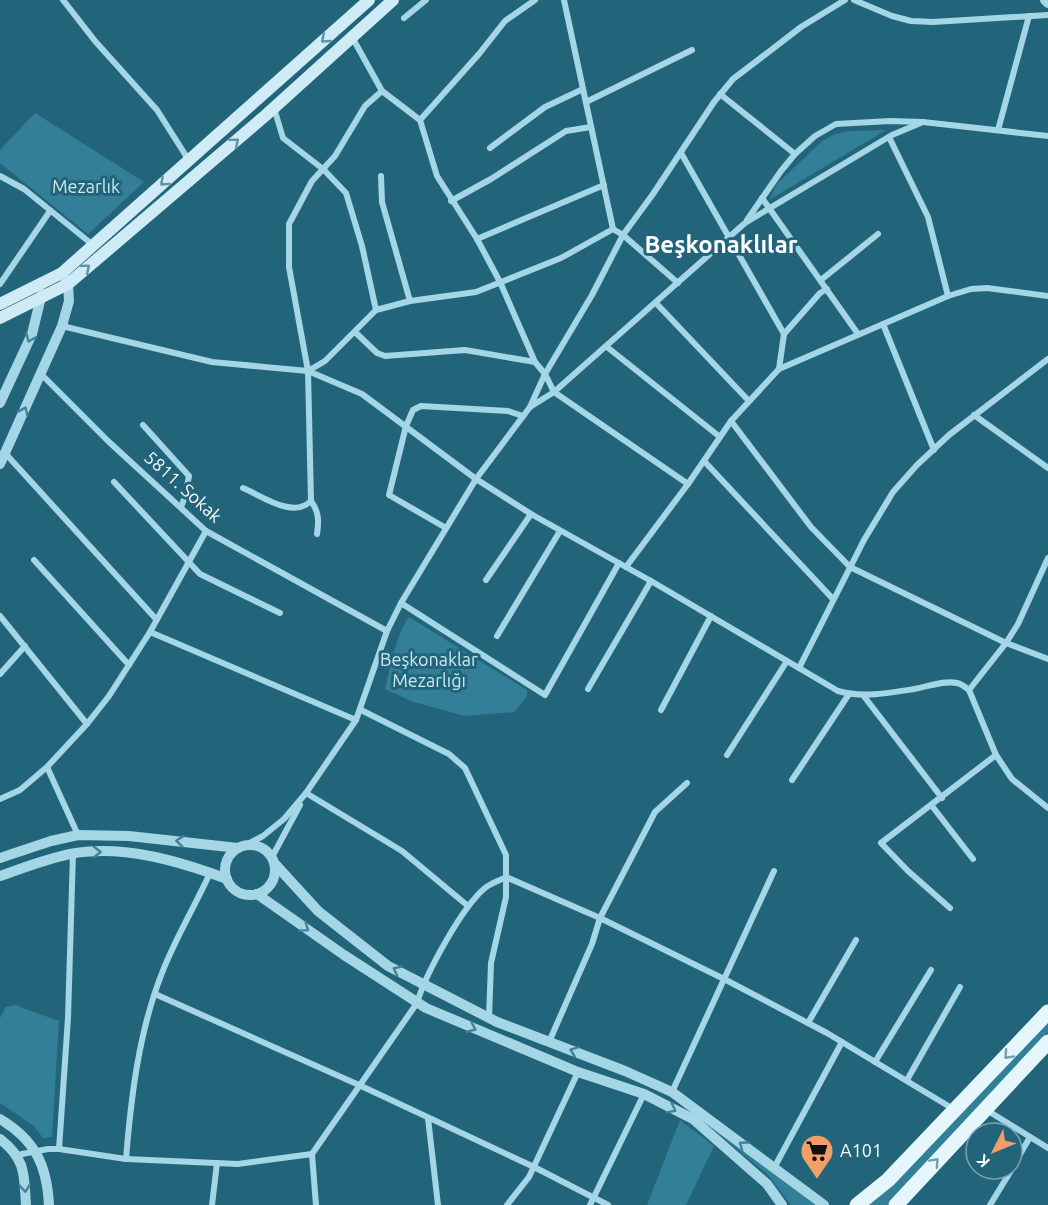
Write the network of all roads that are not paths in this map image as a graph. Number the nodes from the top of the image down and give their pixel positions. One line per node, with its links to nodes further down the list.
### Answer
1 (63, 0): 28 (street)
2 (369, 0): 28 (main road, one-way to 28)
3 (393, 0): 12 (main road)
4 (426, 0): 11 (street)
5 (535, 0): 19 (street)
6 (564, 0): 14 (street)
7 (845, 0): 16 (street)
8 (854, 0): 10 (street)
9 (1048, 15): 10 (street)
10 (1029, 16): 22 (street)
11 (404, 18)
12 (352, 37): 15 (street); 18 (main road)
13 (692, 50): 17 (street)
14 (583, 89): 17 (street); 25 (street)
15 (382, 91): 19 (street); 29 (street)
16 (720, 94): 26 (street); 27 (street)
17 (586, 102): 21 (street)
18 (274, 107): 29 (street); 44 (main road, one-way to 18)
19 (420, 120): 34 (street)
20 (923, 122): 22 (street); 23 (street); 27 (street)
21 (591, 127): 32 (street); 34 (street)
22 (998, 130): 24 (street)
23 (890, 136): 35 (street); 51 (street)
24 (1048, 136)
25 (490, 148)
26 (681, 153): 39 (street); 41 (street)
27 (795, 154): 33 (street)
28 (188, 159): 43 (main road, one-way to 43)
29 (323, 169): 57 (street); 68 (street)
30 (0, 176): 36 (street)
31 (381, 176): 54 (street)
32 (604, 185): 38 (street); 42 (street)
33 (762, 198): 35 (street); 37 (street)
34 (451, 201): 42 (street)
35 (770, 208): 37 (street); 45 (street)
36 (51, 211): 43 (street); 49 (street)
37 (745, 223): 41 (street)
38 (613, 229): 39 (street); 47 (street)
39 (623, 234): 48 (street); 70 (street)
40 (878, 234): 45 (street)
41 (728, 237): 48 (street); 62 (street)
42 (477, 239): 47 (street)
43 (93, 246): 44 (main road)
44 (65, 278): 46 (main road); 53 (main road); 60 (street)
45 (821, 280): 50 (street)
46 (45, 281): 53 (street); 56 (main road)
47 (500, 282): 54 (street); 66 (street)
48 (678, 283): 55 (street)
49 (0, 284)
50 (827, 289): 62 (street); 63 (street)
51 (948, 296): 52 (street); 59 (street)
52 (1048, 296)
53 (40, 299): 58 (main road); 73 (street, one-way to 73)
54 (410, 302): 57 (street)
55 (656, 303): 64 (street); 72 (street)
56 (0, 304)
57 (376, 310): 61 (street)
58 (0, 318)
59 (883, 324): 63 (street); 81 (street)
60 (62, 326): 68 (street); 69 (street)
61 (355, 332): 66 (street); 68 (street)
62 (784, 334): 67 (street)
63 (858, 334): 67 (street)
64 (607, 347): 71 (street); 80 (street)
65 (1048, 359): 75 (street)
66 (535, 362): 70 (street)
67 (779, 369): 72 (street)
68 (308, 371): 79 (street); 89 (street)
69 (41, 374): 82 (street, one-way to 69); 90 (street, 5811. Sokak)
70 (545, 374): 71 (street); 74 (street)
71 (555, 392): 74 (street); 87 (street)
72 (748, 400): 77 (street)
73 (0, 403)
74 (530, 407): 76 (street)
75 (974, 415): 81 (street); 84 (street)
76 (523, 416): 79 (street); 85 (street)
77 (731, 421): 80 (street); 101 (street)
78 (143, 425): 90 (street)
79 (406, 426): 85 (street); 92 (street)
80 (720, 437): 83 (street)
81 (934, 450): 101 (street)
82 (3, 458): 109 (street)
83 (704, 461): 87 (street); 104 (street)
84 (1048, 468)
85 (476, 479): 91 (street); 92 (street)
86 (114, 482): 98 (street)
87 (688, 484): 100 (street)
88 (243, 488): 89 (street)
89 (311, 501): 95 (street)
90 (181, 507): 93 (street, 5811. Sokak)
91 (531, 514): 94 (street); 102 (street)
92 (446, 528): 105 (street)
93 (206, 531): 98 (street); 110 (street, 5811. Sokak)
94 (560, 531): 99 (street); 112 (street)
95 (317, 534)
96 (1048, 558): 113 (street)
97 (34, 560): 117 (street)
98 (188, 563): 106 (street); 109 (street)
99 (619, 563): 100 (street); 105 (street)
100 (626, 567): 103 (street)
101 (850, 567): 104 (street); 113 (street)
102 (486, 580)
103 (651, 581): 108 (street); 120 (street)
104 (833, 599): 118 (street)
105 (401, 603): 110 (street)
106 (280, 613)
107 (0, 616): 114 (street)
108 (711, 616): 116 (street); 125 (street)
109 (156, 620): 111 (street)
110 (387, 631): 124 (street)
111 (150, 632): 117 (street); 126 (street)
112 (497, 636)
113 (1006, 643): 115 (street); 121 (street)
114 (25, 646): 119 (street); 127 (street)
115 (1048, 659)
116 (787, 661): 118 (street); 128 (street)
117 (129, 665): 127 (street)
118 (799, 668): 122 (street)
119 (0, 674)
120 (588, 689)
121 (969, 690): 123 (street); 129 (street)
122 (849, 694): 123 (street); 131 (street)
123 (863, 695): 134 (street)
124 (361, 710): 126 (street); 147 (street)
125 (661, 710)
126 (356, 720): 133 (street)
127 (87, 724): 130 (street)
128 (727, 755)
129 (996, 755): 134 (street); 137 (street)
130 (47, 767): 135 (street); 138 (street)
131 (792, 780)
132 (687, 783): 152 (street)
133 (306, 794): 139 (street); 143 (street); 150 (street)
134 (942, 798): 136 (street)
135 (0, 800)
136 (932, 806): 142 (street); 151 (street)
137 (1048, 808)
138 (78, 835): 139 (street, one-way to 138); 141 (street)
139 (242, 846): 143 (street); 148 (street)
140 (73, 853): 145 (street, one-way to 145); 146 (street); 180 (street)
141 (0, 858)
142 (973, 859)
143 (273, 861): 149 (street); 156 (street, one-way to 143)
144 (774, 871): 155 (street)
145 (210, 873): 148 (street); 158 (street)
146 (0, 876)
147 (506, 877): 150 (street); 152 (street); 161 (street)
148 (227, 879): 149 (street)
149 (257, 894): 159 (street, one-way to 159)
150 (468, 906): 156 (street)
151 (950, 908)
152 (600, 918): 155 (street); 163 (street)
153 (856, 940): 162 (street)
154 (931, 970): 166 (street)
155 (724, 979): 162 (street); 170 (street)
156 (423, 984): 159 (street); 161 (street)
157 (960, 987): 168 (street)
158 (155, 994): 169 (street); 184 (street)
159 (417, 1003): 167 (street, one-way to 167); 169 (street)
160 (1048, 1012): 173 (main road, one-way to 173)
161 (489, 1018): 163 (street)
162 (808, 1023): 164 (street)
163 (549, 1042): 170 (street, one-way to 163)
164 (842, 1042): 166 (street); 187 (street)
165 (1048, 1042): 172 (main road)
166 (875, 1062): 168 (street)
167 (578, 1072): 171 (street); 186 (street)
168 (907, 1080): 173 (street)
169 (359, 1085): 174 (street); 182 (street)
170 (672, 1092): 187 (street, one-way to 170)
171 (644, 1094): 189 (street); 197 (street, one-way to 197)
172 (985, 1109): 176 (street); 200 (main road, one-way to 172)
173 (956, 1111): 199 (main road)
174 (428, 1118): 186 (street); 194 (street)
175 (0, 1119): 181 (street)
176 (1030, 1137): 178 (street); 179 (street)
177 (0, 1139): 183 (street)
178 (1024, 1148)
179 (1048, 1148)
180 (58, 1149): 181 (street); 184 (street)
181 (36, 1150): 183 (street); 191 (street)
182 (312, 1154): 185 (street); 193 (street)
183 (17, 1155): 190 (street, one-way to 190)
184 (126, 1159): 185 (street)
185 (217, 1163): 192 (street)
186 (534, 1167): 189 (street); 195 (street)
187 (774, 1168): 198 (street)
188 (1005, 1181): 201 (street)
189 (591, 1202): 196 (street)
190 (26, 1205)
191 (49, 1205)
192 (212, 1205)
193 (316, 1205)
194 (438, 1205)
195 (507, 1205)
196 (608, 1205)
197 (782, 1205)
198 (824, 1205)
199 (857, 1205)
200 (896, 1205)
201 (990, 1205)

